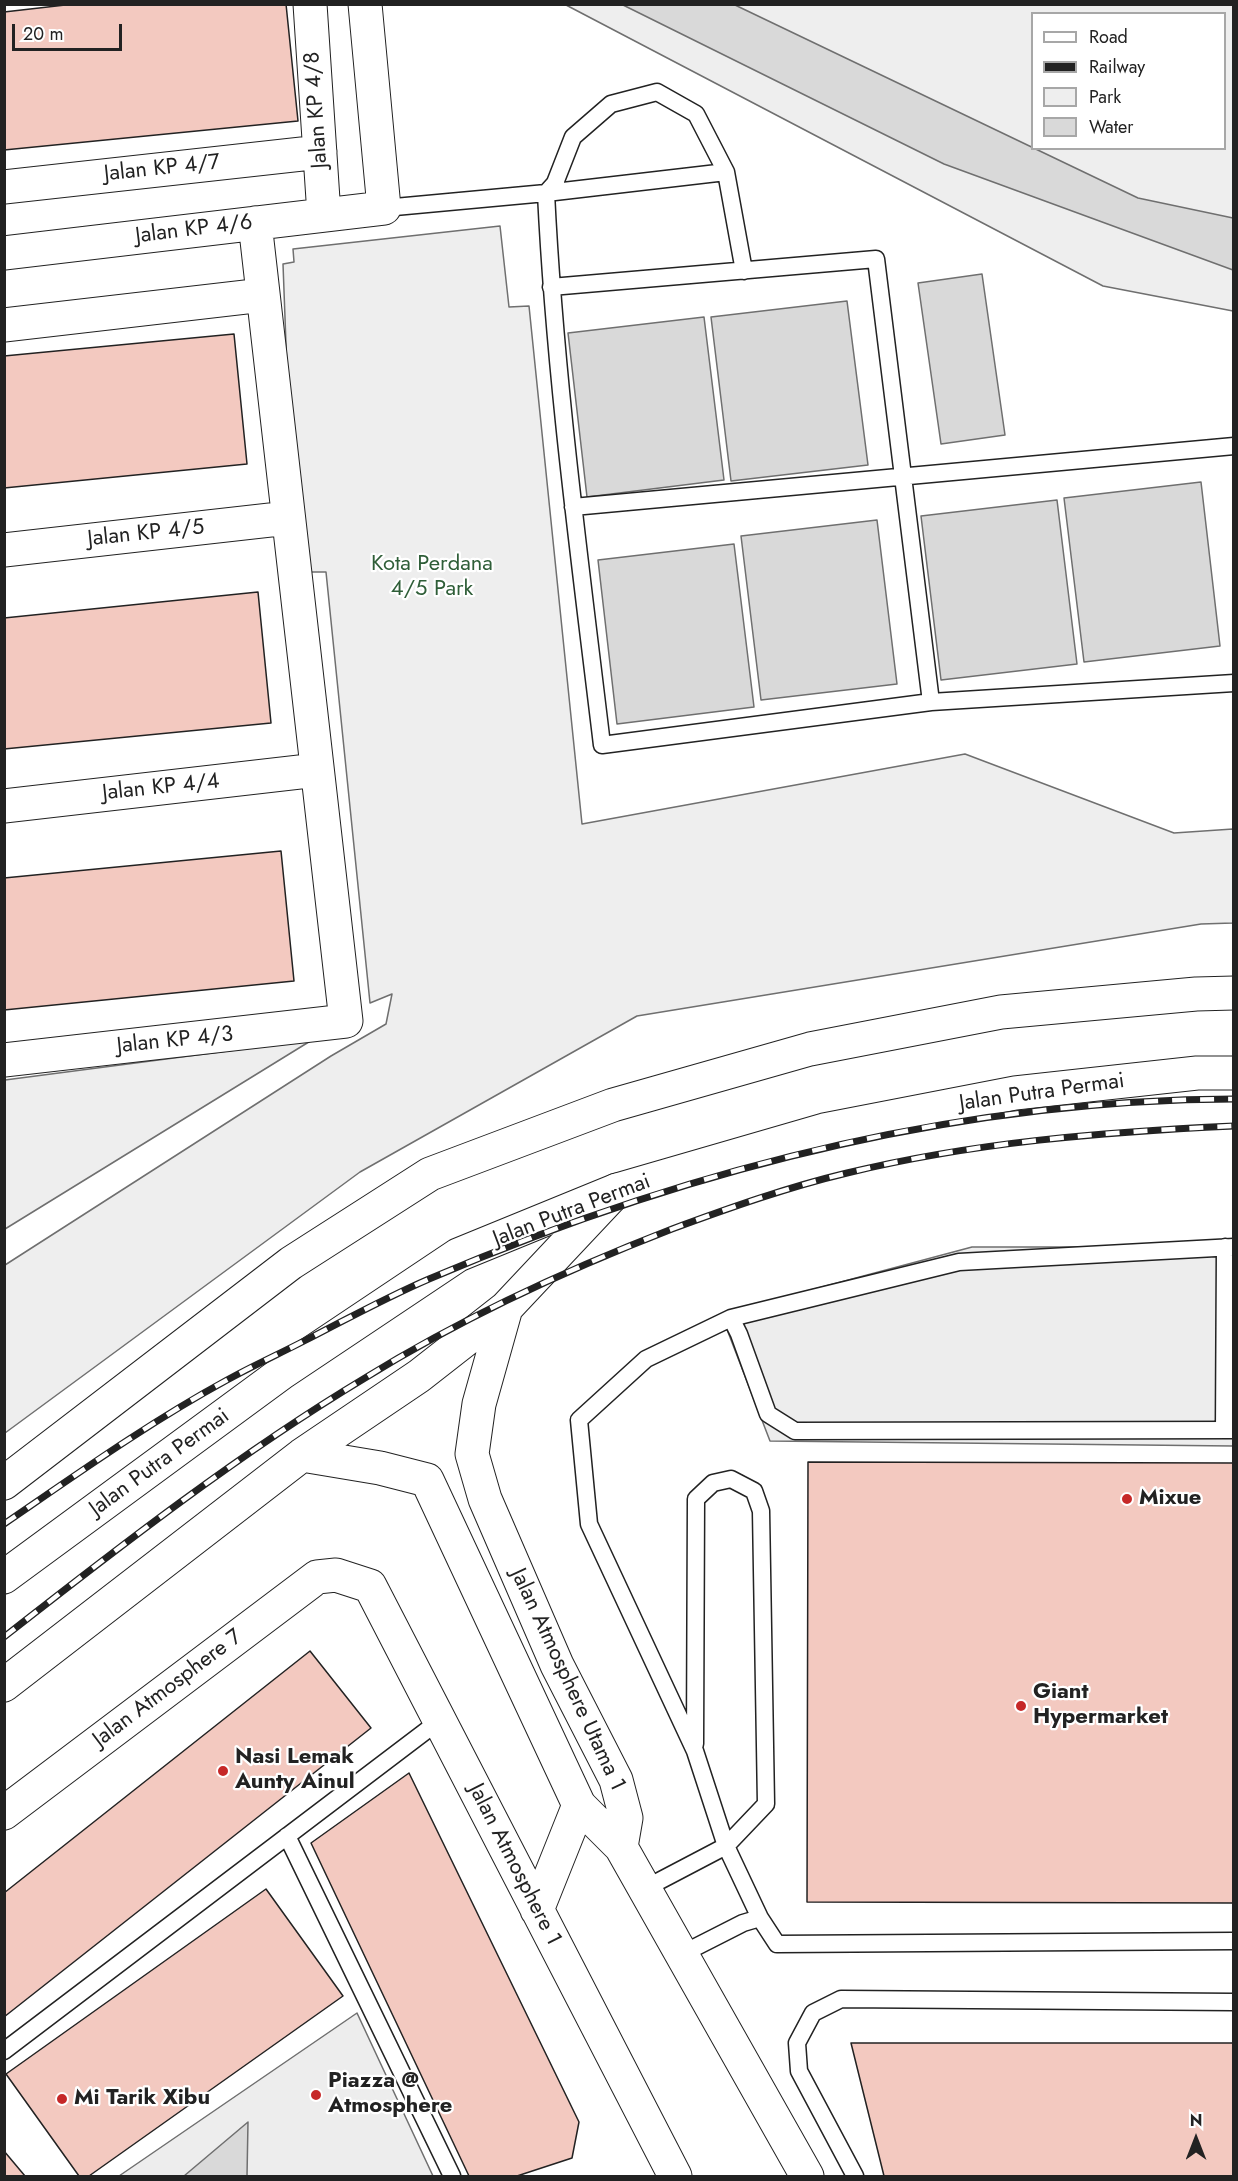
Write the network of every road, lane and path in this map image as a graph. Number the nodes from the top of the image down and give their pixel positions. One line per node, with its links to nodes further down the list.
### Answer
1 (310, 4): 3 (street, Jalan KP 4/8)
2 (365, 4): 7 (street)
3 (320, 152): 5 (street, Jalan KP 4/7); 8 (street, Jalan KP 4/8)
4 (726, 172): 6 (lane); 6 (lane); 11 (lane)
5 (4, 186)
6 (546, 193): 7 (lane); 12 (lane)
7 (384, 208): 8 (street, Jalan KP 4/6)
8 (324, 215): 9 (street, Jalan KP 4/6)
9 (255, 223): 10 (street, Jalan KP 4/6); 13 (street)
10 (4, 253)
11 (744, 271): 12 (lane); 16 (lane)
12 (551, 287): 17 (lane)
13 (262, 295): 14 (street); 18 (street)
14 (4, 325)
15 (1233, 446): 16 (lane)
16 (902, 477): 17 (lane); 21 (lane)
17 (573, 507): 21 (lane)
18 (288, 518): 19 (street, Jalan KP 4/5); 22 (street)
19 (4, 550)
20 (1233, 683): 21 (lane)
21 (931, 702)
22 (317, 770): 23 (street, Jalan KP 4/4); 25 (street, Jalan KP 4/3)
23 (4, 806)
24 (1233, 993): 33 (street)
25 (4, 1060)
26 (1233, 1073): 27 (street, Jalan Putra Permai)
27 (617, 1190): 29 (street, Jalan Atmosphere Utama 1); 35 (street, Jalan Putra Permai)
28 (1229, 1247): 30 (lane); 31 (lane)
29 (506, 1308): 32 (street); 43 (street, Jalan Atmosphere Utama 1)
30 (731, 1318): 31 (lane); 38 (lane)
31 (1229, 1430)
32 (302, 1455): 36 (street); 39 (street)
33 (4, 1483)
34 (336, 1575): 37 (street, Jalan Atmosphere 1); 40 (street, Jalan Atmosphere 7)
35 (4, 1577)
36 (4, 1685)
37 (439, 1721): 41 (lane); 45 (street, Jalan Atmosphere 1)
38 (695, 1751): 42 (lane); 42 (lane)
39 (579, 1805): 43 (street); 45 (street)
40 (4, 1813)
41 (287, 1836): 50 (lane); 51 (lane)
42 (726, 1846): 44 (lane); 46 (lane)
43 (621, 1847): 44 (street)
44 (644, 1889): 48 (street)
45 (537, 1910): 52 (street, Jalan Atmosphere 1)
46 (760, 1918): 47 (lane); 48 (lane)
47 (1233, 1941)
48 (682, 1954): 53 (street)
49 (1233, 2002): 54 (lane)
50 (4, 2051)
51 (452, 2176)
52 (675, 2176)
53 (807, 2176)
54 (855, 2176)

